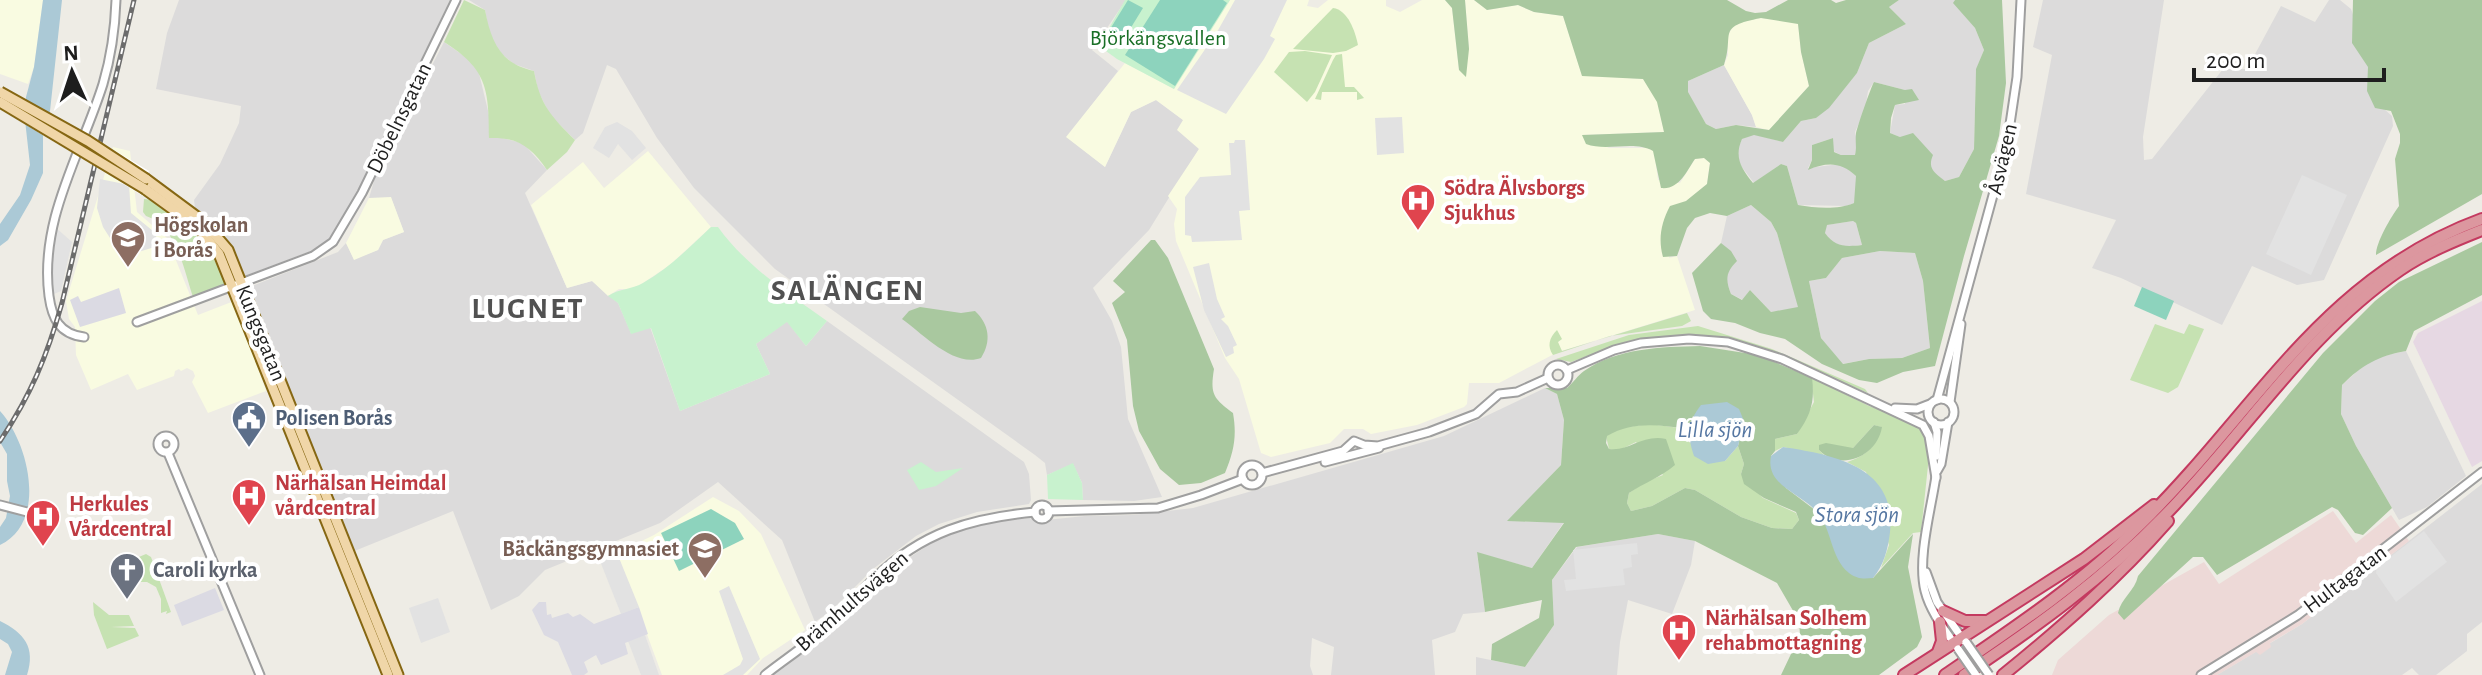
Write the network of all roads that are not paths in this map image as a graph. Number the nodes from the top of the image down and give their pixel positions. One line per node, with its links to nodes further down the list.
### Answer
1 (116, 0): 12 (street)
2 (456, 0): 9 (street, Döbelnsgatan)
3 (2021, 0): 10 (street, Åsvägen)
4 (0, 92): 6 (main road, Kungsgatan, bridge)
5 (0, 102): 6 (main road, Kungsgatan, bridge)
6 (145, 184): 9 (main road, Kungsgatan)
7 (2482, 219): 29 (highway)
8 (2482, 230): 28 (highway)
9 (237, 286): 11 (street); 38 (main road, Kungsgatan); 39 (main road, Kungsgatan)
10 (1961, 314): 15 (street, Åsvägen); 16 (street, Åsvägen)
11 (137, 322)
12 (84, 337)
13 (1567, 370): 14 (street); 14 (street); 17 (street)
14 (1548, 378): 21 (street, Brämhultsvägen)
15 (1934, 402): 16 (street); 18 (street); 19 (street)
16 (1950, 402): 20 (street)
17 (1881, 404): 18 (street); 26 (street)
18 (1895, 408): 19 (street)
19 (1932, 420): 20 (street); 26 (street)
20 (1948, 422): 26 (street)
21 (1389, 443): 23 (street, Brämhultsvägen); 23 (street, Brämhultsvägen)
22 (168, 453): 37 (street)
23 (1311, 461): 25 (street, Brämhultsvägen)
24 (2482, 472): 46 (street, Hultagatan)
25 (1262, 473): 27 (street, Brämhultsvägen); 27 (street, Brämhultsvägen)
26 (1936, 475): 32 (street)
27 (1243, 479): 40 (street, Brämhultsvägen)
28 (2198, 479): 36 (highway); 43 (highway)
29 (2174, 489): 33 (highway); 42 (highway)
30 (2, 506): 31 (street)
31 (29, 513)
32 (1941, 616): 33 (highway); 34 (street); 35 (highway)
33 (1987, 621): 34 (highway)
34 (1960, 643): 35 (highway); 44 (street, bridge); 45 (street, bridge)
35 (1938, 652): 41 (highway)
36 (2005, 674)
37 (260, 675)
38 (388, 675)
39 (398, 675)
40 (765, 675)
41 (1904, 675)
42 (1945, 675)
43 (1964, 675)
44 (1976, 675)
45 (1989, 675)
46 (2201, 675)

